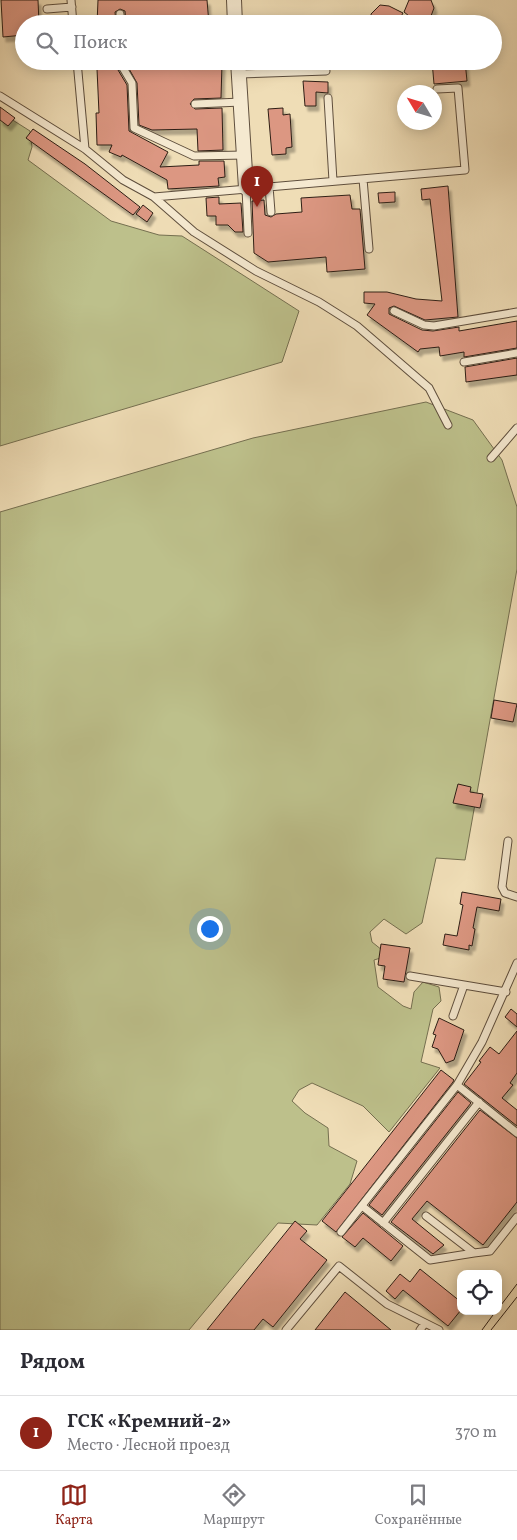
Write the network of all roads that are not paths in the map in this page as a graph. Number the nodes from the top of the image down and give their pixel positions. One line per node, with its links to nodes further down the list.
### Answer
1 (234, 0): 4 (street)
2 (72, 4): 3 (lane)
3 (48, 9)
4 (235, 15)
5 (78, 70): 15 (lane)
6 (124, 70): 16 (lane)
7 (238, 70): 13 (street)
8 (297, 70): 9 (lane)
9 (326, 71)
10 (442, 89): 17 (lane)
11 (0, 96): 15 (lane)
12 (328, 98): 18 (lane)
13 (241, 102): 14 (lane); 16 (street)
14 (195, 104)
15 (85, 149): 21 (lane)
16 (244, 155): 20 (street)
17 (363, 179): 18 (lane); 24 (lane)
18 (333, 181): 19 (lane)
19 (269, 186): 20 (lane); 22 (lane)
20 (246, 188): 21 (lane); 23 (lane)
21 (154, 197): 29 (lane)
22 (271, 212)
23 (248, 232)
24 (369, 249)
25 (394, 311): 26 (lane)
26 (517, 312)
27 (517, 353): 28 (lane)
28 (464, 362)
29 (448, 425)
30 (517, 428): 31 (lane)
31 (491, 458)
32 (508, 841): 33 (lane)
33 (517, 896)
34 (517, 963): 37 (lane)
35 (410, 976): 36 (lane)
36 (464, 985): 37 (lane); 38 (lane)
37 (506, 992): 39 (lane)
38 (453, 1016)
39 (457, 1085): 40 (lane); 42 (lane)
40 (479, 1102): 41 (lane); 45 (lane)
41 (517, 1133)
42 (362, 1206): 45 (lane); 46 (lane)
43 (426, 1216): 47 (lane)
44 (517, 1217): 47 (lane)
45 (383, 1223): 47 (lane)
46 (342, 1232)
47 (474, 1254)
48 (425, 1323): 49 (lane); 50 (lane); 51 (lane)
49 (286, 1330)
50 (420, 1330)
51 (439, 1330)

